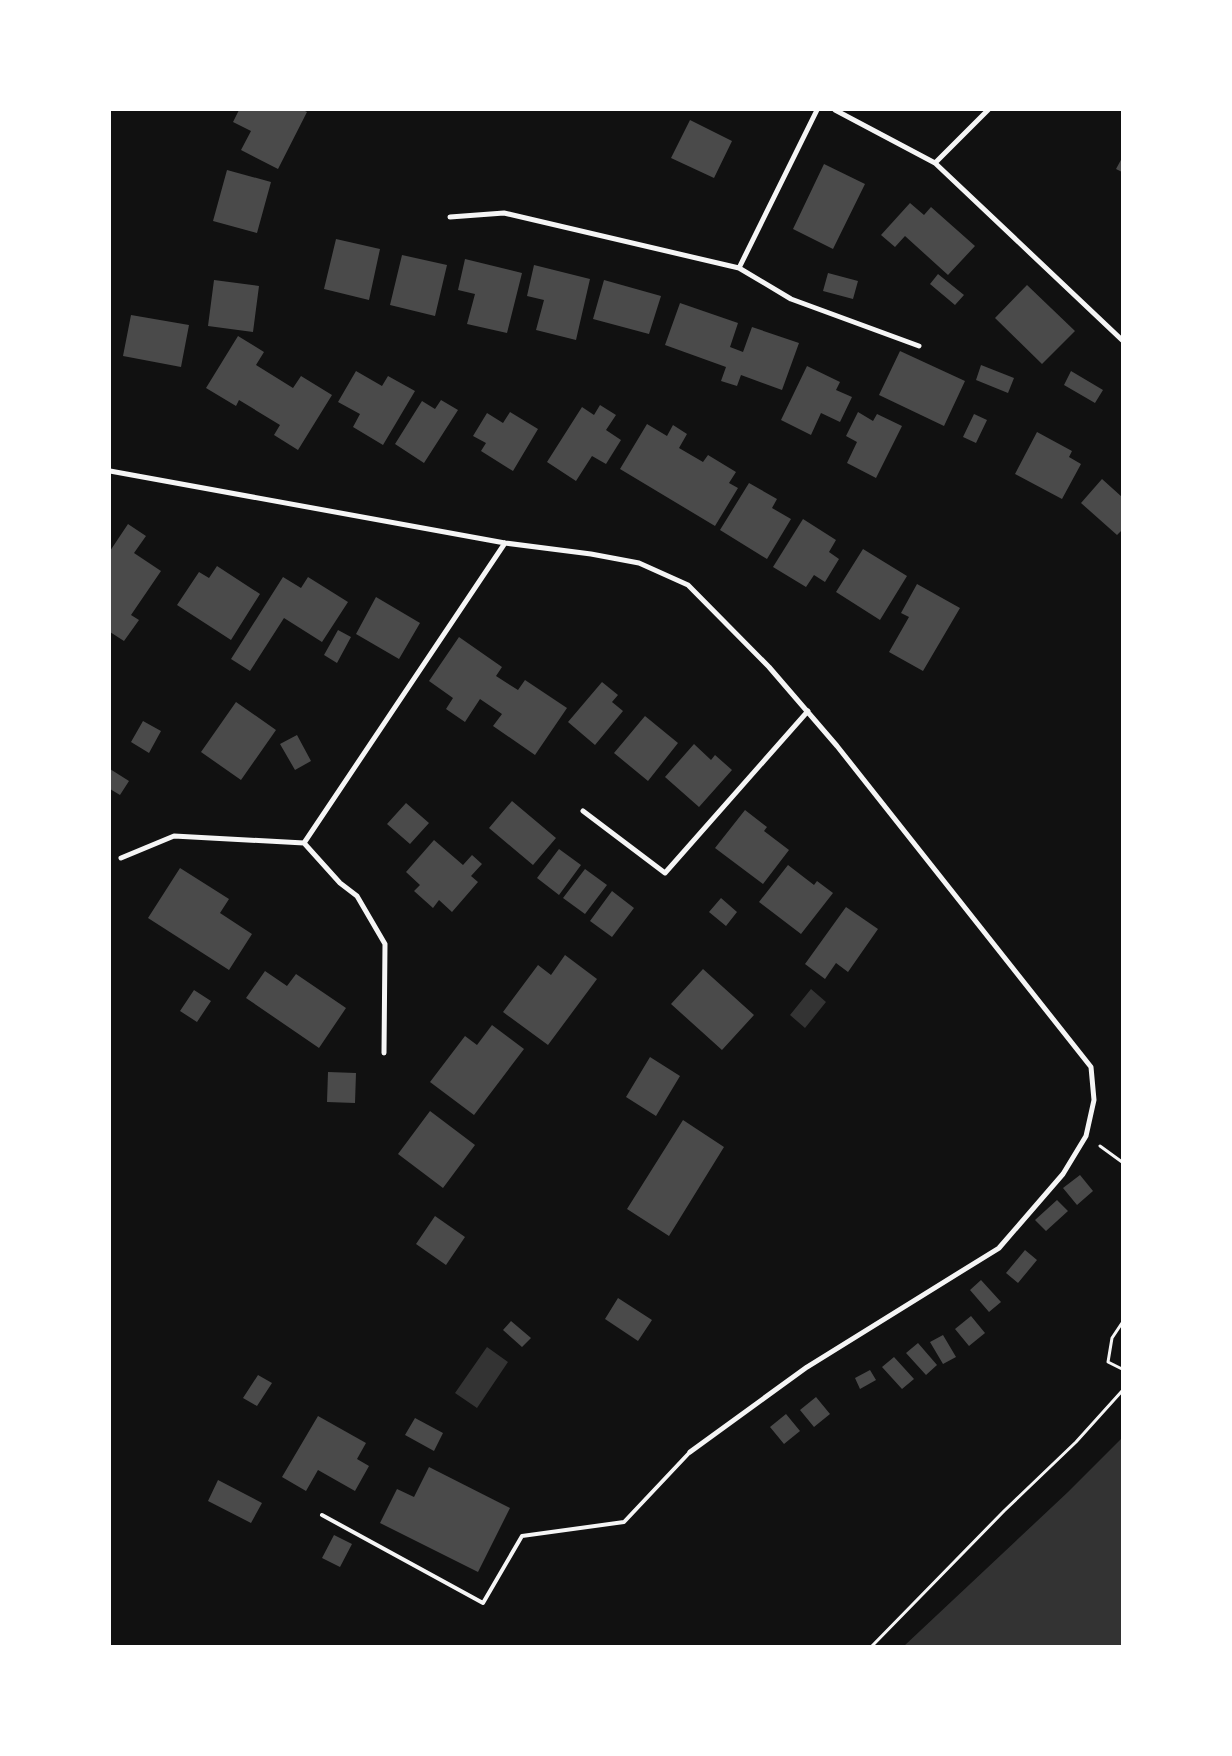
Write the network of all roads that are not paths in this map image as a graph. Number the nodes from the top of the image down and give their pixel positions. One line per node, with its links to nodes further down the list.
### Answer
1 (817, 110): 6 (street)
2 (835, 110): 4 (street)
3 (988, 110): 4 (street)
4 (935, 163): 7 (street)
5 (450, 217): 6 (street)
6 (738, 268): 8 (street)
7 (1122, 340)
8 (920, 346)
9 (110, 471): 10 (street)
10 (506, 543): 11 (street); 13 (street)
11 (808, 712): 12 (street); 16 (street)
12 (582, 811)
13 (304, 843): 14 (street); 15 (street)
14 (121, 858)
15 (384, 1053)
16 (690, 1452): 17 (lane)
17 (322, 1515)

